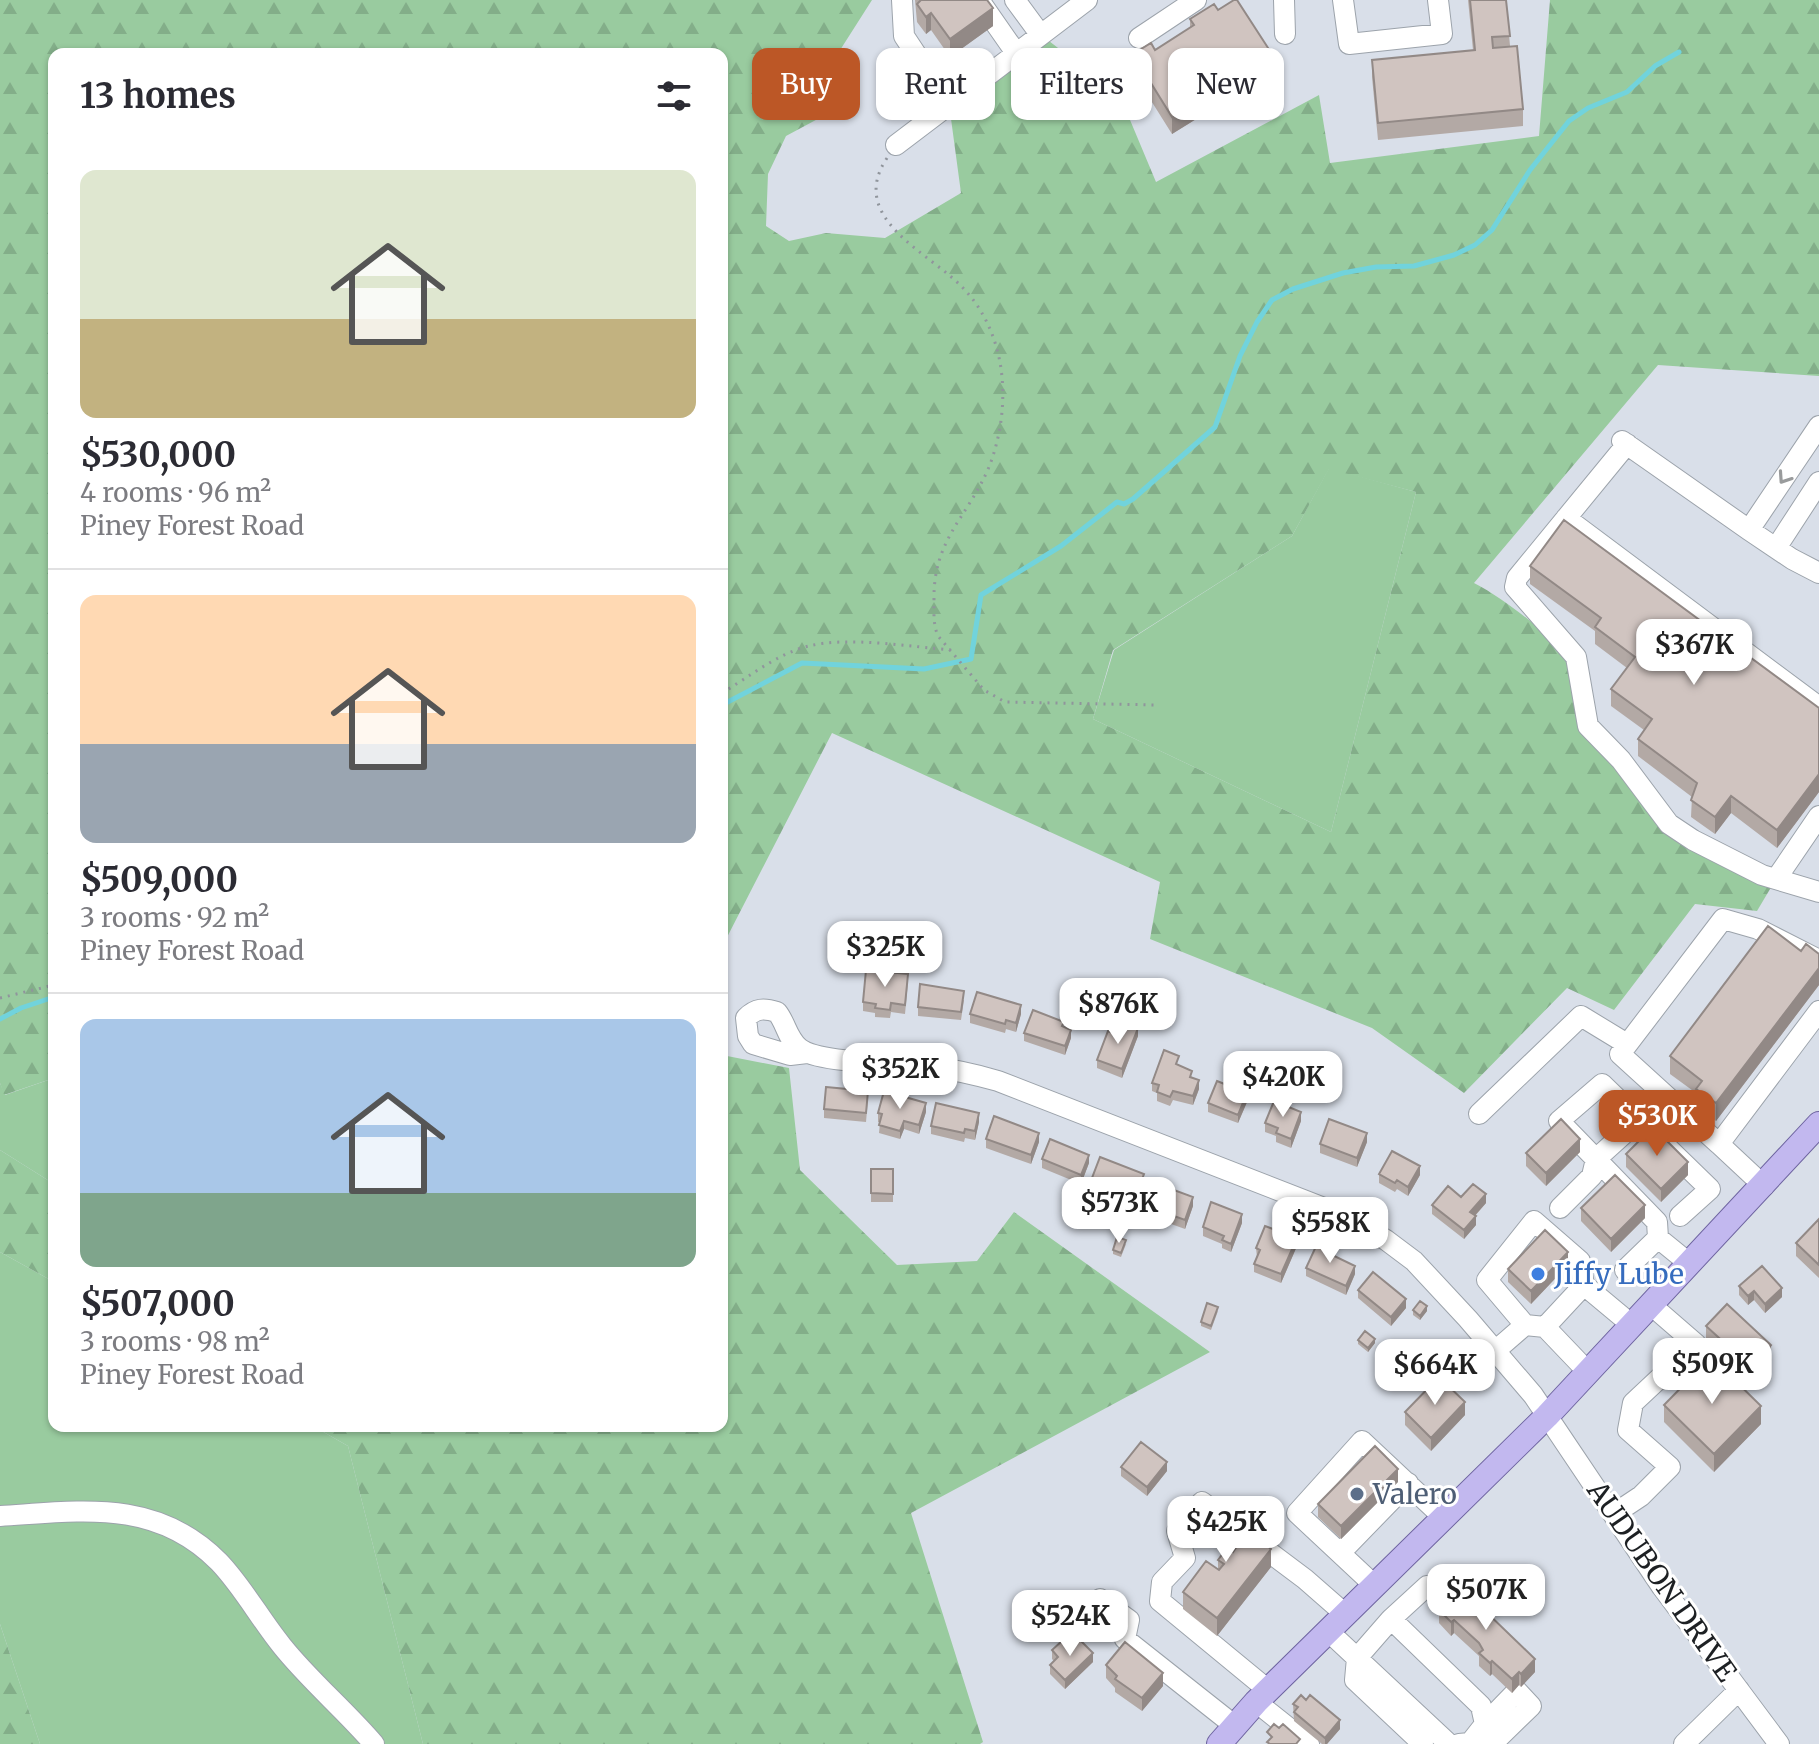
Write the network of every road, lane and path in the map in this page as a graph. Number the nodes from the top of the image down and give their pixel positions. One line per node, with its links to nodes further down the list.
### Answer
1 (902, 0): 12 (street)
2 (979, 0): 13 (street)
3 (1015, 0): 9 (street)
4 (1087, 0): 9 (street)
5 (1196, 0): 11 (street)
6 (1284, 0): 10 (street)
7 (1343, 0): 8 (street)
8 (1438, 0)
9 (1040, 34): 14 (street)
10 (1285, 34)
11 (1139, 38)
12 (912, 48)
13 (1013, 48)
14 (1022, 48)
15 (1011, 57): 16 (street)
16 (995, 69)
17 (928, 120): 18 (street)
18 (896, 145): 25 (path)
19 (1819, 426): 22 (street, one-way to 22)
20 (1819, 482): 23 (street)
21 (1566, 518): 22 (street); 28 (street); 30 (street)
22 (1749, 530): 23 (street)
23 (1776, 548): 24 (street)
24 (1819, 573)
25 (952, 650): 26 (path); 27 (path)
26 (728, 689)
27 (1157, 705)
28 (1819, 707)
29 (1819, 816): 30 (street)
30 (1776, 879): 31 (street)
31 (1819, 892)
32 (1819, 960): 36 (street)
33 (48, 986): 34 (path)
34 (0, 998)
35 (1819, 1011): 41 (street)
36 (1627, 1044): 38 (street); 41 (street)
37 (807, 1053): 53 (street, AUDUBON DRIVE)
38 (1479, 1114)
39 (1639, 1120): 42 (street); 42 (street); 45 (street)
40 (1819, 1124): 43 (main road)
41 (1719, 1144): 43 (street)
42 (1596, 1159): 44 (street); 46 (street)
43 (1764, 1186): 47 (main road)
44 (1560, 1208)
45 (1680, 1216)
46 (1658, 1238): 47 (street); 48 (street)
47 (1690, 1264): 50 (main road)
48 (1625, 1270)
49 (1584, 1285): 51 (street); 52 (street); 52 (street)
50 (1651, 1305): 51 (main road); 59 (street)
51 (1632, 1325): 54 (main road)
52 (1535, 1326): 53 (street); 54 (street)
53 (1495, 1351): 55 (street, AUDUBON DRIVE)
54 (1588, 1372): 55 (main road)
55 (1547, 1416): 59 (street, AUDUBON DRIVE); 61 (main road)
56 (1345, 1460): 57 (street); 58 (street); 62 (street)
57 (1361, 1474)
58 (1408, 1483): 61 (street); 62 (street)
59 (1614, 1514): 69 (street, AUDUBON DRIVE)
60 (0, 1516): 73 (street)
61 (1443, 1517): 63 (main road)
62 (1340, 1553): 63 (street)
63 (1374, 1585): 67 (main road)
64 (1443, 1597): 66 (street)
65 (1100, 1599): 72 (street)
66 (1391, 1619): 68 (street); 71 (street)
67 (1337, 1623): 68 (street); 70 (main road); 70 (street)
68 (1357, 1658): 75 (street); 76 (street)
69 (1739, 1690): 78 (street); 79 (street, AUDUBON DRIVE)
70 (1262, 1696): 72 (main road); 74 (street)
71 (1488, 1734): 77 (street)
72 (1227, 1735)
73 (374, 1744)
74 (1309, 1744)
75 (1423, 1744)
76 (1449, 1744)
77 (1459, 1744)
78 (1684, 1744)
79 (1779, 1744)

